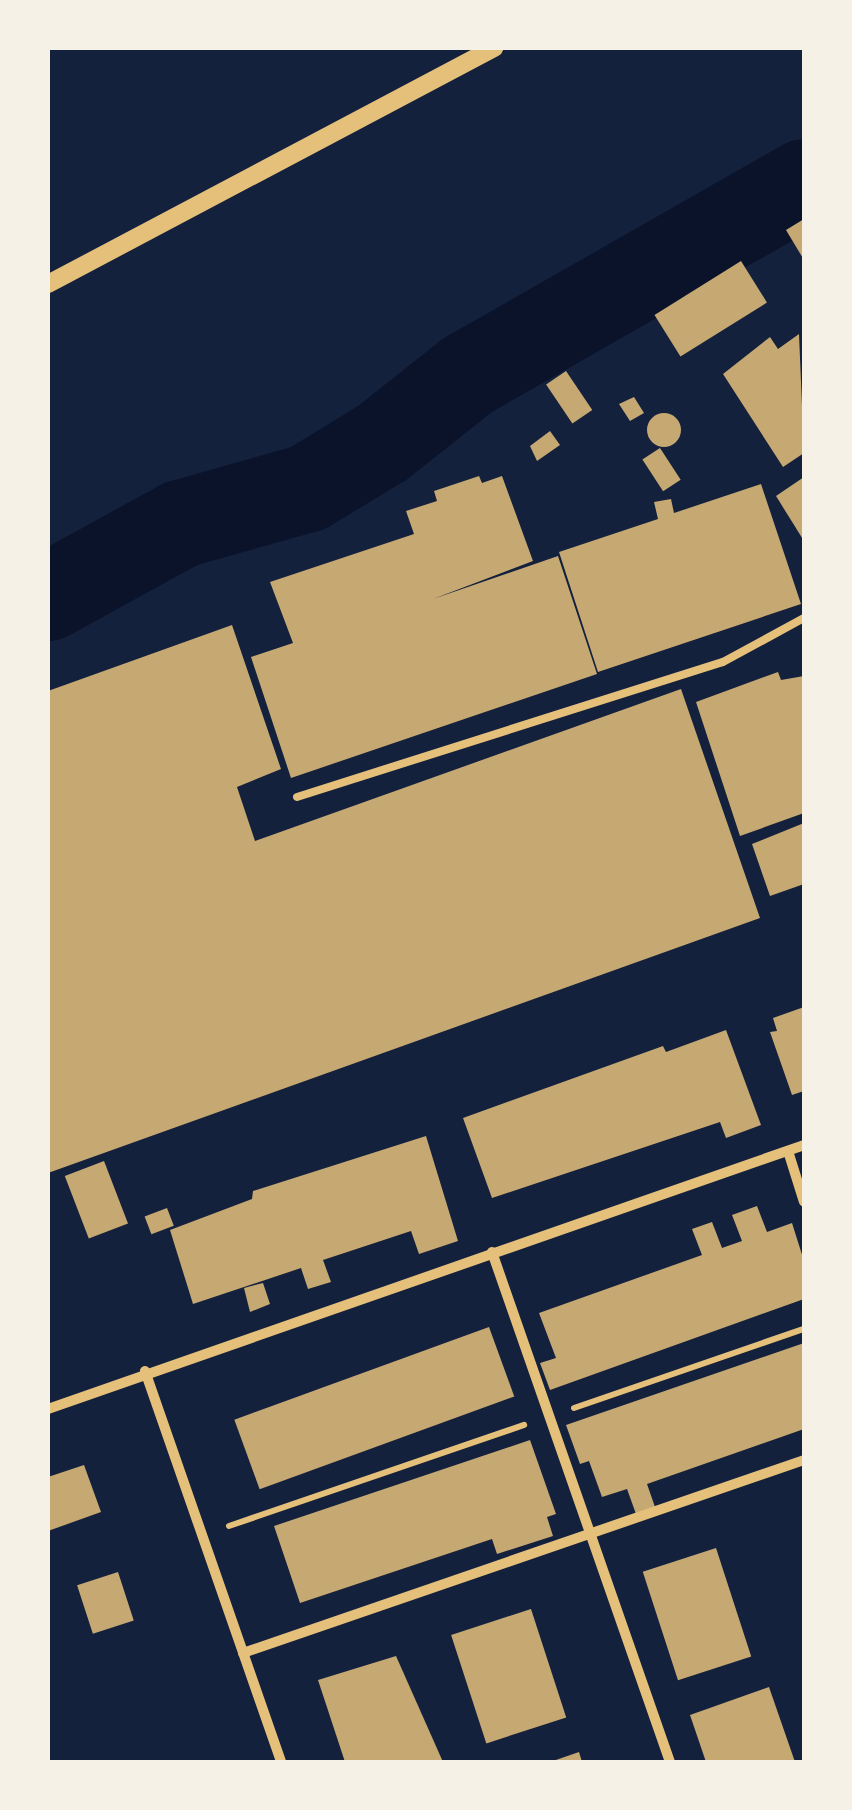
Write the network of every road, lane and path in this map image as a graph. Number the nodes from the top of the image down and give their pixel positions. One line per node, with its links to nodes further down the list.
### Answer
1 (494, 48): 2 (street)
2 (48, 284)
3 (804, 618): 4 (lane)
4 (297, 797)
5 (804, 1145): 6 (street)
6 (788, 1151): 7 (street); 8 (street)
7 (804, 1202)
8 (492, 1252): 10 (street); 12 (street)
9 (804, 1329): 12 (path)
10 (145, 1372): 11 (street); 15 (street)
11 (48, 1409)
12 (550, 1416): 14 (street); 15 (path)
13 (804, 1460): 14 (street)
14 (590, 1534): 16 (street); 18 (street)
15 (202, 1535): 16 (street)
16 (243, 1653): 17 (street)
17 (281, 1762)
18 (670, 1762)

